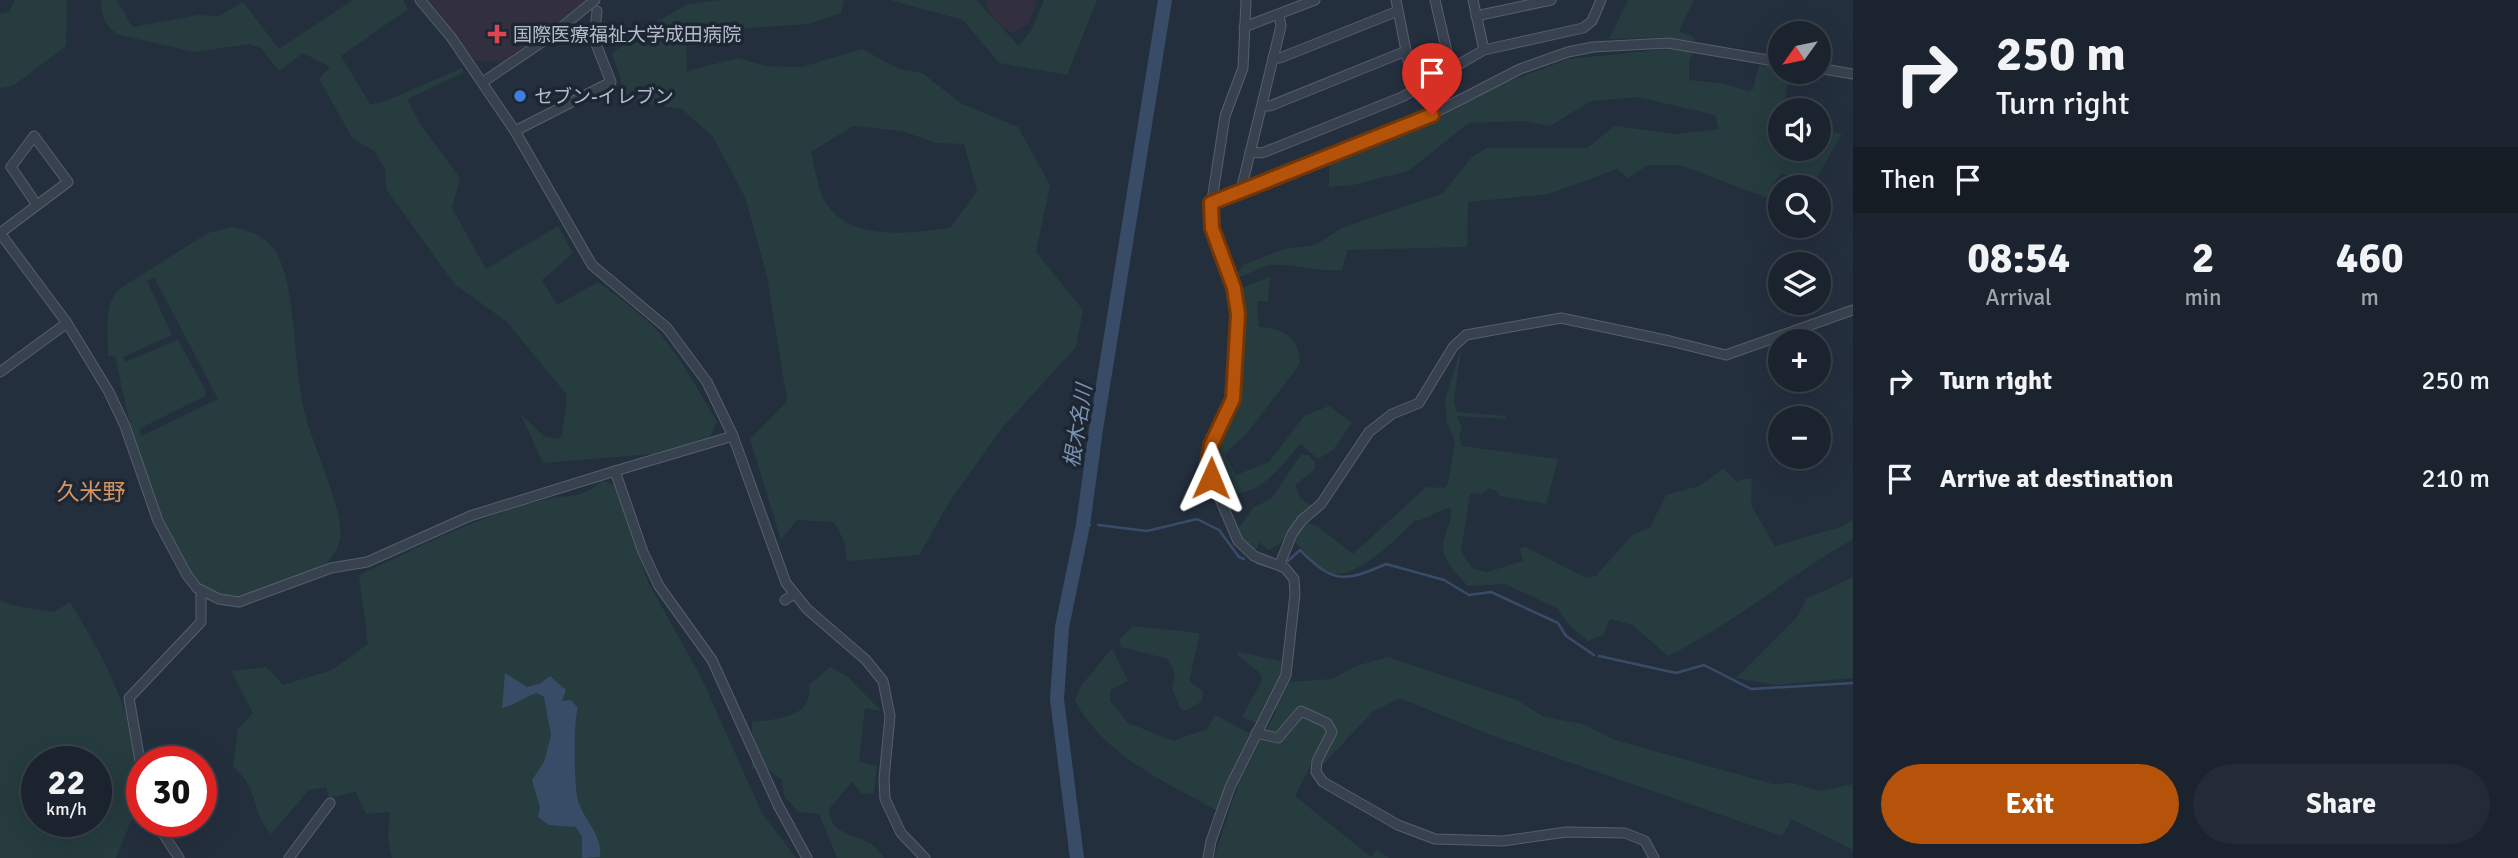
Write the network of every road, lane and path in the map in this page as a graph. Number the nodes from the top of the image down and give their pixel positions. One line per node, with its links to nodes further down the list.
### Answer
1 (420, 0): 22 (street)
2 (595, 0): 22 (street)
3 (1246, 0): 14 (street)
4 (1315, 0): 12 (street)
5 (1396, 0): 11 (street)
6 (1435, 0): 19 (street)
7 (1473, 0): 13 (street)
8 (1551, 0): 13 (street)
9 (1601, 0): 15 (street)
10 (597, 11): 25 (street)
11 (1398, 11): 16 (street); 17 (street)
12 (1279, 15): 14 (street); 17 (street)
13 (1476, 16): 15 (street)
14 (1244, 27): 28 (street)
15 (1484, 50): 19 (street)
16 (1406, 51): 23 (street); 24 (street)
17 (1273, 58): 24 (street)
18 (1768, 60): 27 (street)
19 (1451, 69): 23 (street)
20 (1831, 70): 21 (street)
21 (1853, 74)
22 (483, 82): 25 (street)
23 (1414, 91): 26 (street)
24 (1262, 106): 26 (street)
25 (515, 131): 34 (street)
26 (1250, 152): 27 (street)
27 (1244, 192): 28 (street)
28 (1211, 203): 36 (street)
29 (37, 205): 29 (street); 30 (street)
30 (0, 233): 32 (street)
31 (1853, 310): 36 (street)
32 (67, 323): 33 (street); 37 (street)
33 (0, 372)
34 (733, 436): 35 (street); 38 (street)
35 (615, 471): 37 (street); 46 (street)
36 (1280, 564): 40 (street)
37 (201, 591): 41 (street)
38 (794, 594): 39 (street); 47 (street)
39 (785, 600)
40 (1256, 733): 48 (street); 49 (street)
41 (137, 746)
42 (330, 803): 45 (street)
43 (165, 837): 44 (street)
44 (179, 858)
45 (289, 858)
46 (807, 858)
47 (925, 858)
48 (1208, 858)
49 (1654, 858)

